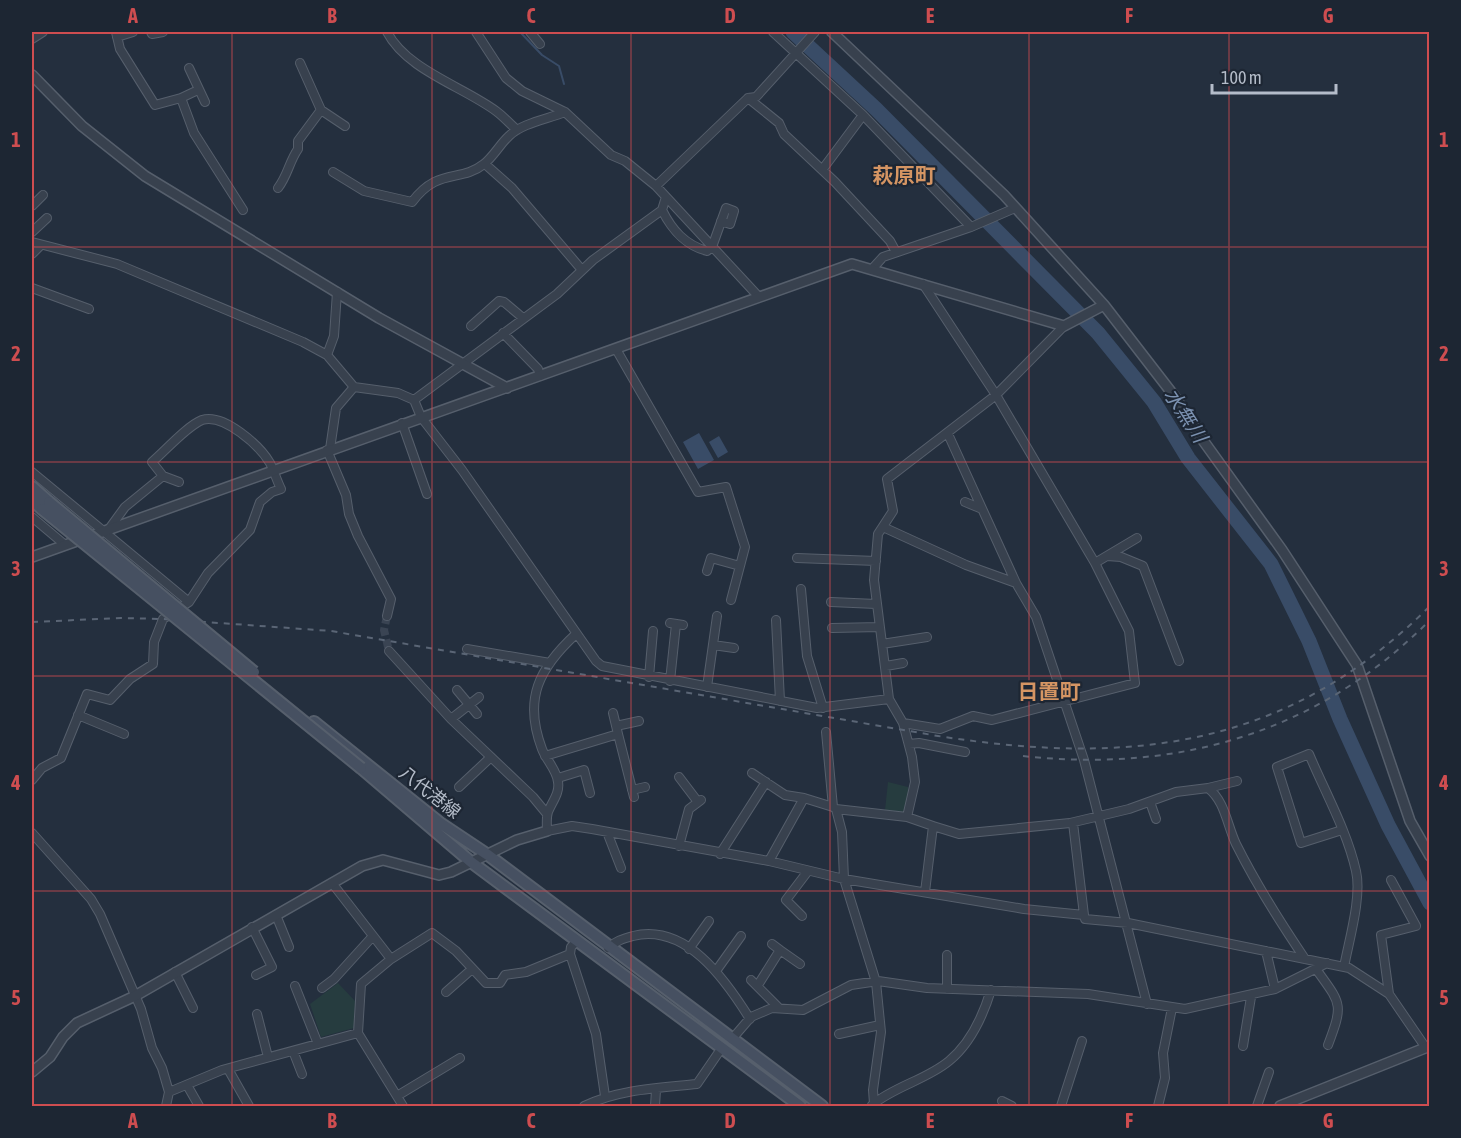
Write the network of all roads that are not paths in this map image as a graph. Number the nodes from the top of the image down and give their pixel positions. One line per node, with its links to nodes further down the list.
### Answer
1 (44, 32): 12 (street)
2 (133, 32): 11 (street)
3 (151, 32): 4 (street)
4 (163, 32)
5 (387, 32): 26 (street)
6 (476, 32): 23 (street)
7 (530, 32): 13 (street)
8 (773, 32): 14 (street)
9 (815, 32): 14 (street)
10 (832, 32): 35 (street)
11 (117, 34): 19 (street)
12 (32, 39)
13 (540, 44)
14 (795, 52): 20 (street); 24 (street)
15 (300, 63): 22 (street)
16 (189, 68): 18 (street)
17 (32, 75): 51 (street)
18 (198, 90): 19 (street); 21 (street)
19 (182, 98): 36 (street)
20 (748, 98): 28 (street); 30 (street)
21 (205, 102)
22 (321, 110): 25 (street); 31 (street)
23 (565, 112): 26 (street); 30 (street)
24 (863, 114): 28 (street); 40 (street)
25 (345, 126)
26 (517, 130): 27 (street)
27 (485, 164): 29 (street); 48 (street)
28 (822, 170): 45 (street)
29 (333, 172)
30 (656, 186): 33 (street)
31 (278, 188)
32 (43, 195): 34 (street)
33 (666, 197): 37 (street); 44 (street)
34 (32, 206)
35 (1015, 208): 40 (street); 53 (street)
36 (243, 210)
37 (662, 210): 44 (street); 48 (street)
38 (47, 218): 41 (street)
39 (721, 221): 44 (street)
40 (974, 226): 45 (street)
41 (32, 232)
42 (32, 242): 43 (street)
43 (41, 245): 46 (street); 60 (street)
44 (712, 247): 52 (street)
45 (896, 252): 47 (street)
46 (32, 254)
47 (872, 268): 49 (street); 52 (street)
48 (582, 270): 55 (street)
49 (923, 284): 57 (street); 65 (street)
50 (32, 288): 54 (street)
51 (337, 292): 60 (street); 61 (street)
52 (759, 297): 59 (street)
53 (1104, 305): 57 (street); 166 (street)
54 (89, 309)
55 (523, 318): 56 (street); 58 (street)
56 (471, 326)
57 (1064, 326): 65 (street)
58 (503, 333): 61 (street); 62 (street)
59 (616, 349): 62 (street); 91 (street)
60 (327, 355): 63 (street)
61 (464, 364): 64 (street); 66 (street)
62 (540, 376): 64 (street)
63 (354, 387): 66 (street); 70 (street)
64 (507, 387): 67 (street)
65 (996, 395): 69 (street); 90 (street)
66 (414, 400): 67 (street)
67 (421, 417): 68 (street); 106 (street)
68 (402, 423): 70 (street); 76 (street)
69 (948, 434): 80 (street); 82 (street)
70 (328, 449): 71 (street); 99 (street)
71 (272, 470): 73 (street); 83 (street); 96 (street)
72 (32, 472): 83 (street)
73 (163, 476): 74 (street); 83 (street)
74 (179, 482)
75 (32, 487): 79 (main road, 八代港線)
76 (427, 494)
77 (32, 500): 79 (main road, 八代港線)
78 (965, 502): 80 (street)
79 (46, 505): 165 (main road, 八代港線, bridge); 168 (main road, 八代港線, bridge)
80 (982, 509): 93 (street)
81 (32, 517): 85 (street)
82 (884, 527): 89 (street); 93 (street)
83 (105, 531): 85 (street); 96 (street)
84 (1137, 538): 86 (street)
85 (64, 544): 87 (street)
86 (1107, 556): 90 (street); 113 (street)
87 (32, 557)
88 (797, 558): 89 (street)
89 (876, 561): 98 (street)
90 (1095, 563): 124 (street)
91 (740, 566): 92 (street); 95 (street)
92 (707, 572)
93 (1016, 583): 124 (street)
94 (801, 589): 126 (street)
95 (731, 600)
96 (189, 602): 129 (street)
97 (831, 602): 98 (street)
98 (876, 604): 103 (street)
99 (387, 616)
100 (719, 621): 109 (street)
101 (676, 624): 118 (street)
102 (774, 624): 123 (street)
103 (880, 627): 104 (street); 108 (street)
104 (832, 628)
105 (653, 630): 117 (street)
106 (576, 634): 114 (street); 117 (street)
107 (927, 637): 108 (street)
108 (882, 644): 116 (street)
109 (713, 645): 110 (street); 119 (street)
110 (734, 648)
111 (467, 649): 114 (street)
112 (389, 651): 130 (street)
113 (1179, 661)
114 (550, 663): 138 (street)
115 (903, 663): 116 (street)
116 (886, 666): 122 (street)
117 (649, 677): 118 (street)
118 (670, 681): 119 (street)
119 (707, 687): 123 (street)
120 (457, 690): 125 (street)
121 (479, 698): 125 (street)
122 (889, 699): 126 (street); 132 (street)
123 (780, 701): 126 (street)
124 (1065, 701): 132 (street); 154 (street)
125 (469, 705): 128 (street); 130 (street)
126 (823, 708)
127 (613, 713): 133 (street)
128 (477, 714)
129 (78, 715): 135 (street); 143 (street)
130 (451, 719): 139 (street)
131 (639, 721): 133 (street)
132 (903, 723): 136 (street)
133 (617, 730): 138 (street); 147 (street)
134 (826, 732): 152 (street)
135 (124, 734)
136 (909, 744): 137 (street); 155 (street)
137 (965, 752)
138 (545, 756): 142 (street)
139 (491, 757): 146 (street); 153 (street)
140 (752, 773): 145 (street)
141 (679, 777): 163 (street)
142 (558, 778): 149 (street); 153 (street)
143 (32, 780)
144 (1237, 781): 148 (street)
145 (766, 782): 150 (street); 164 (street)
146 (459, 787)
147 (645, 787)
148 (1208, 788): 151 (street); 193 (street)
149 (590, 793)
150 (804, 798): 152 (street); 167 (street)
151 (1150, 802): 154 (street); 156 (street)
152 (834, 808): 155 (street); 171 (street)
153 (547, 814): 160 (street)
154 (1099, 816): 157 (street); 179 (street)
155 (907, 817): 158 (street)
156 (1156, 819)
157 (1073, 823): 158 (street); 176 (street)
158 (933, 826): 174 (street)
159 (1342, 830): 159 (street); 196 (street)
160 (547, 831): 161 (street); 165 (street)
161 (606, 832): 163 (street); 169 (street)
162 (32, 833): 210 (street)
163 (680, 846): 164 (street)
164 (720, 854): 167 (street)
165 (488, 855): 168 (street); 186 (main road, 八代港線)
166 (1430, 856)
167 (769, 861): 170 (street)
168 (471, 862): 173 (street); 183 (main road, 八代港線)
169 (621, 868)
170 (808, 871): 171 (street); 177 (street)
171 (844, 879): 174 (street); 202 (street)
172 (1391, 880): 209 (street)
173 (332, 883): 175 (street); 181 (street)
174 (925, 892): 176 (street)
175 (276, 915): 180 (street); 185 (street)
176 (1083, 915): 179 (street)
177 (802, 916)
178 (709, 921): 187 (street)
179 (1128, 923): 189 (street); 212 (street)
180 (252, 927): 200 (street); 201 (street)
181 (373, 936): 192 (street); 204 (street)
182 (741, 936): 199 (street)
183 (577, 941): 190 (street); 227 (main road, 八代港線)
184 (772, 944): 188 (street)
185 (289, 947)
186 (608, 948): 187 (street); 221 (main road, 八代港線)
187 (689, 949): 199 (street)
188 (780, 950): 195 (street); 214 (street)
189 (1266, 951): 193 (street); 206 (street)
190 (570, 954): 197 (street); 239 (street)
191 (947, 955): 205 (street)
192 (391, 958): 197 (street); 219 (street)
193 (1305, 959): 194 (street)
194 (1327, 963): 196 (street); 198 (street)
195 (800, 964)
196 (1344, 967): 209 (street)
197 (472, 969): 208 (street)
198 (1316, 969): 206 (street); 225 (street)
199 (716, 971): 217 (street)
200 (175, 972): 210 (street); 213 (street)
201 (256, 975)
202 (876, 981): 205 (street); 214 (street); 218 (street)
203 (295, 987): 223 (street)
204 (322, 988)
205 (946, 989): 207 (street)
206 (1275, 989): 211 (street)
207 (991, 990): 212 (street); 241 (street)
208 (446, 992)
209 (1389, 994): 226 (street)
210 (135, 996): 232 (street); 237 (street)
211 (1251, 997): 215 (street); 224 (street)
212 (1147, 1004): 215 (street)
213 (193, 1008)
214 (779, 1008): 217 (street)
215 (1172, 1008): 252 (street)
216 (257, 1014): 229 (street)
217 (750, 1019): 221 (street)
218 (880, 1025): 220 (street); 241 (street)
219 (358, 1033): 223 (street); 238 (street)
220 (839, 1034)
221 (732, 1039): 249 (main road, 八代港線)
222 (1082, 1041): 251 (street)
223 (318, 1044): 228 (street)
224 (1243, 1046)
225 (1328, 1046)
226 (1428, 1047): 254 (street)
227 (721, 1049): 236 (street); 248 (main road, 八代港線)
228 (293, 1051): 229 (street); 234 (street)
229 (268, 1058): 231 (street)
230 (460, 1058): 238 (street)
231 (228, 1069): 235 (street); 244 (street)
232 (32, 1072)
233 (1269, 1072): 253 (street)
234 (302, 1074)
235 (187, 1085): 237 (street); 243 (street)
236 (656, 1089): 239 (street); 247 (street)
237 (169, 1092): 242 (street)
238 (397, 1096): 245 (street)
239 (605, 1096): 246 (street)
240 (1002, 1101): 250 (street)
241 (872, 1105)
242 (166, 1107)
243 (198, 1107)
244 (249, 1107)
245 (403, 1107)
246 (584, 1107)
247 (655, 1107)
248 (800, 1107)
249 (822, 1107)
250 (1012, 1107)
251 (1062, 1107)
252 (1158, 1107)
253 (1257, 1107)
254 (1280, 1107)

